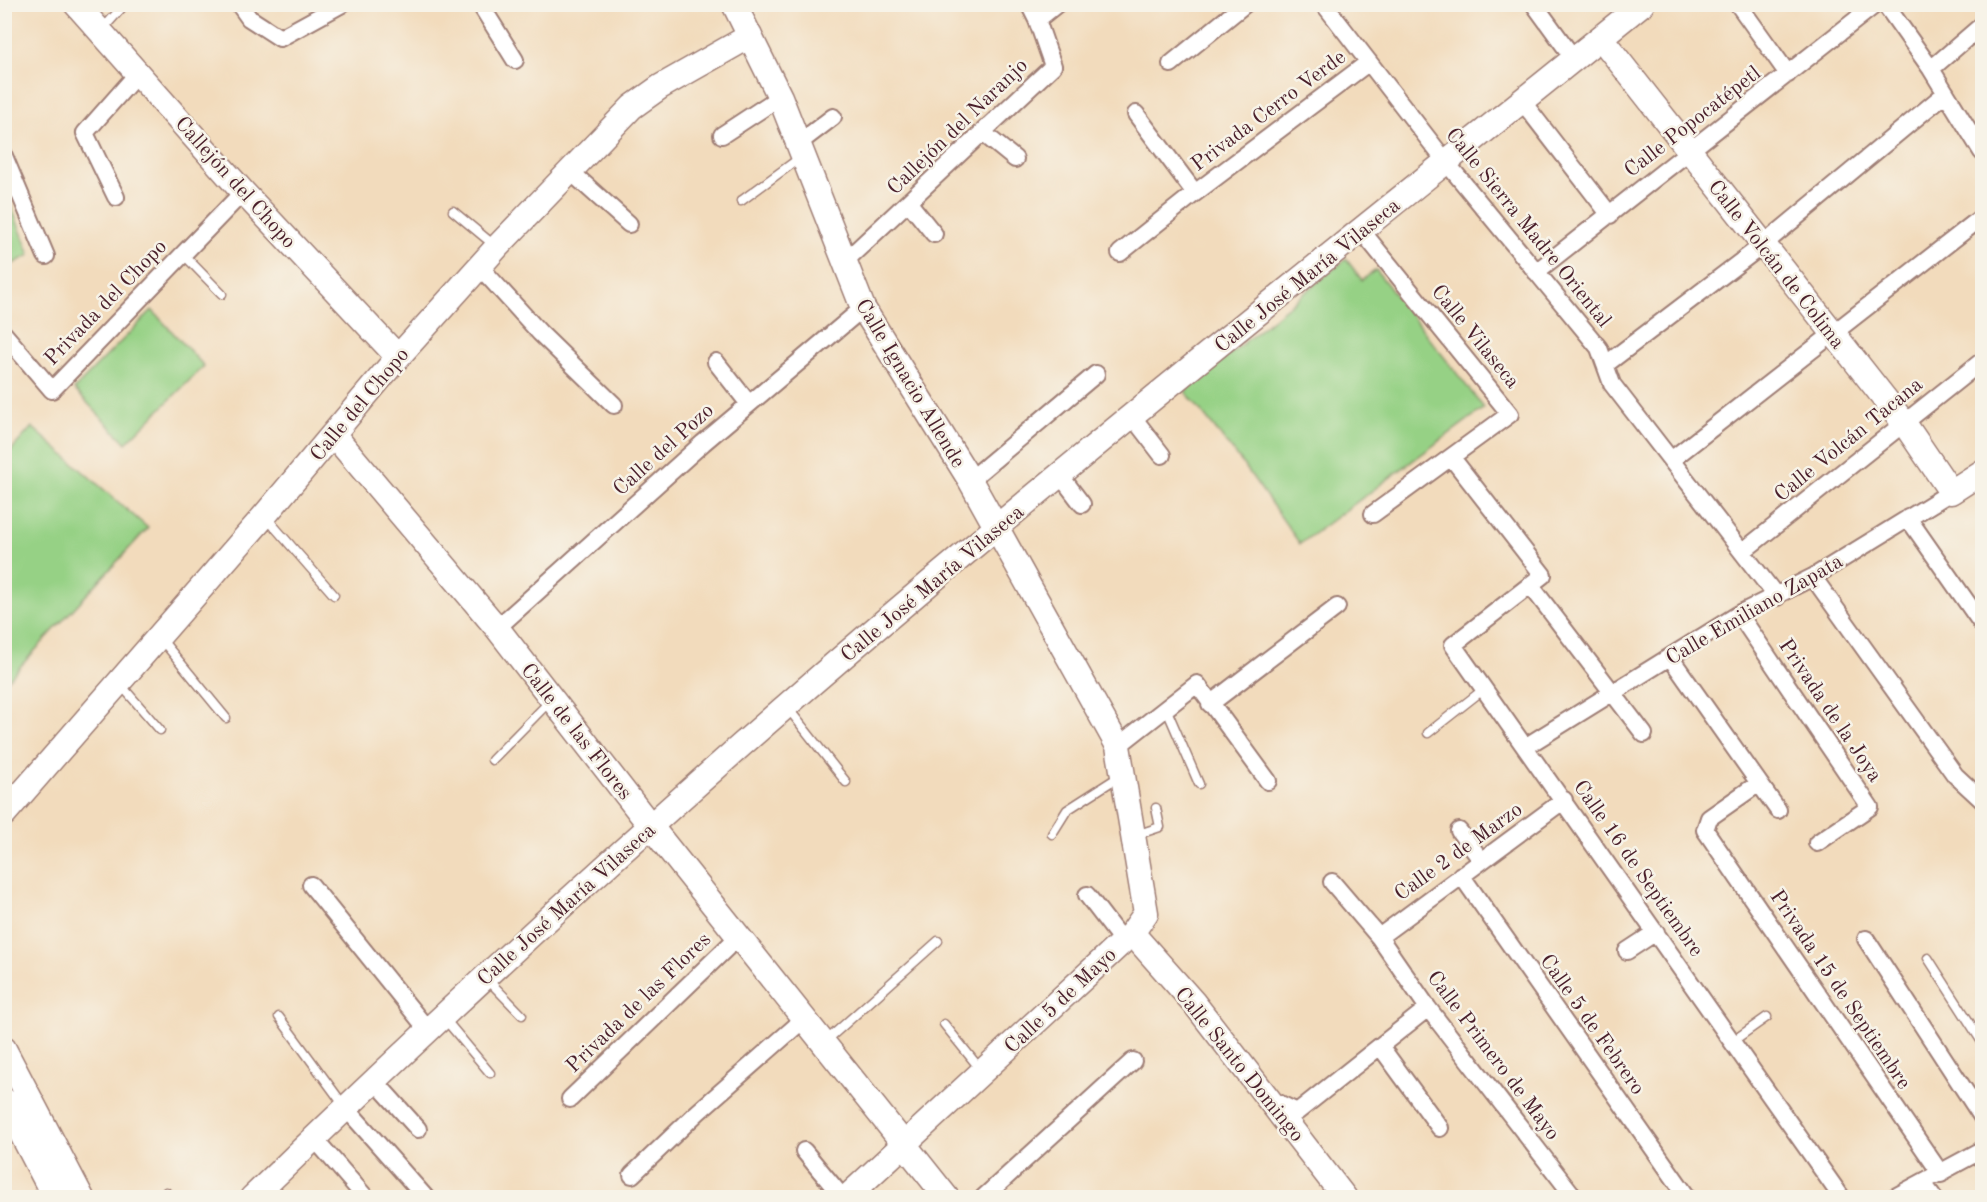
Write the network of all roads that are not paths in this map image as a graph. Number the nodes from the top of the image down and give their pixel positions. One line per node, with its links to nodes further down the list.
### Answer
1 (76, 4): 18 (street, Callejón del Chopo)
2 (124, 4): 18 (lane)
3 (239, 4): 4 (street)
4 (342, 4)
5 (480, 4): 22 (street)
6 (734, 4): 19 (street, Calle Ignacio Allende)
7 (1029, 4): 16 (street, Callejón del Naranjo)
8 (1057, 4): 16 (street)
9 (1245, 4): 24 (street)
10 (1324, 4): 23 (street, Calle Sierra Madre Oriental)
11 (1534, 4): 21 (street)
12 (1642, 4): 20 (street, Calle José María Vilaseca)
13 (1738, 4): 27 (street)
14 (1876, 4): 27 (street, Calle Popocatépetl)
15 (1885, 4): 25 (street)
16 (1037, 20): 33 (street, Callejón del Naranjo)
17 (1983, 25): 25 (street)
18 (100, 31): 26 (street, Callejón del Chopo)
19 (750, 36): 29 (street, Calle Ignacio Allende); 41 (street, Calle del Chopo)
20 (1601, 38): 21 (street, Calle José María Vilaseca); 36 (street, Calle Volcán de Colima)
21 (1574, 59): 30 (street, Calle José María Vilaseca)
22 (515, 60)
23 (1369, 62): 40 (street, Calle Sierra Madre Oriental); 43 (street, Privada Cerro Verde)
24 (1171, 64)
25 (1931, 69): 28 (street)
26 (138, 73): 42 (street, Callejón del Chopo); 44 (street)
27 (1788, 74): 36 (street, Calle Popocatépetl)
28 (1946, 93): 37 (street); 53 (street)
29 (780, 97): 34 (street); 35 (street, Calle Ignacio Allende)
30 (1522, 101): 40 (street, Calle José María Vilaseca); 48 (street)
31 (1136, 114): 43 (street, Privada Cerro Verde)
32 (834, 117): 35 (street)
33 (983, 133): 39 (street); 46 (street, Callejón del Naranjo)
34 (722, 135)
35 (801, 149): 45 (lane); 58 (street, Calle Ignacio Allende)
36 (1690, 152): 48 (street, Calle Popocatépetl); 53 (street, Calle Volcán de Colima)
37 (1983, 152)
38 (4, 156): 57 (street)
39 (1015, 159)
40 (1446, 162): 51 (street, Calle José María Vilaseca); 60 (street, Calle Sierra Madre Oriental)
41 (570, 171): 50 (street); 54 (street, Calle del Chopo)
42 (243, 192): 56 (street, Privada del Chopo); 65 (street, Callejón del Chopo)
43 (1195, 193): 55 (street, Privada Cerro Verde)
44 (116, 197)
45 (741, 201)
46 (909, 203): 52 (street); 58 (street, Callejón del Naranjo)
47 (453, 211): 54 (lane)
48 (1610, 214): 60 (street, Calle Popocatépetl)
49 (1983, 217): 64 (street)
50 (629, 225)
51 (1361, 230): 72 (street, Calle José María Vilaseca); 76 (street, Calle Vilaseca)
52 (934, 234)
53 (1764, 244): 64 (street, Calle Volcán de Colima); 68 (street)
54 (497, 247): 59 (street, Calle del Chopo)
55 (1120, 253)
56 (183, 254): 61 (lane); 63 (street, Privada del Chopo)
57 (46, 256)
58 (843, 263): 62 (street, Calle Ignacio Allende)
59 (479, 266): 65 (street, Calle del Chopo); 71 (street)
60 (1536, 272): 68 (street, Calle Sierra Madre Oriental)
61 (222, 294)
62 (863, 308): 70 (street, Calle del Pozo); 80 (street, Calle Ignacio Allende)
63 (4, 334)
64 (1832, 334): 73 (street, Calle Volcán de Colima); 77 (street)
65 (398, 357): 74 (street, Calle del Chopo)
66 (1983, 361): 73 (street, Calle Volcán Tacana)
67 (716, 362): 70 (street)
68 (1605, 365): 77 (street, Calle Sierra Madre Oriental)
69 (1096, 374): 80 (street)
70 (749, 404): 95 (street, Calle del Pozo)
71 (614, 405)
72 (1132, 416): 75 (street); 79 (street, Calle José María Vilaseca)
73 (1904, 423): 81 (street, Calle Volcán de Colima); 87 (street, Calle Volcán Tacana)
74 (333, 435): 84 (street, Calle del Chopo); 95 (street, Calle de las Flores)
75 (1162, 455)
76 (1452, 458): 83 (street, Calle Vilaseca); 89 (street)
77 (1671, 460): 87 (street, Calle Sierra Madre Oriental)
78 (1983, 472): 81 (street, Calle Emiliano Zapata)
79 (1059, 475): 82 (street); 86 (street, Calle José María Vilaseca)
80 (969, 480): 86 (street, Calle Ignacio Allende)
81 (1951, 492): 85 (street, Calle Emiliano Zapata)
82 (1082, 504)
83 (1373, 514)
84 (265, 515): 90 (lane); 96 (street, Calle del Chopo)
85 (1908, 518): 88 (street, Calle Emiliano Zapata); 94 (street)
86 (996, 527): 103 (street, Calle José María Vilaseca); 109 (street, Calle Ignacio Allende)
87 (1742, 552): 91 (street, Calle Sierra Madre Oriental)
88 (1813, 577): 91 (street, Calle Emiliano Zapata); 117 (street)
89 (1531, 586): 99 (street, Calle 16 de Septiembre); 100 (street)
90 (334, 595)
91 (1777, 597): 93 (street, Calle Emiliano Zapata)
92 (1337, 607): 102 (street)
93 (1739, 614): 97 (street, Calle Emiliano Zapata); 126 (street, Privada de la Joya)
94 (1983, 624)
95 (497, 628): 101 (street, Calle de las Flores)
96 (159, 636): 98 (street, Calle del Chopo); 105 (lane)
97 (1670, 657): 100 (street, Calle Emiliano Zapata); 115 (street)
98 (119, 682): 106 (lane); 121 (street, Calle del Chopo)
99 (1484, 689): 107 (lane); 110 (street, Calle 16 de Septiembre)
100 (1612, 693): 108 (street); 110 (street, Calle Emiliano Zapata)
101 (552, 699): 111 (lane); 122 (street, Calle de las Flores)
102 (1210, 704): 104 (street); 113 (street)
103 (787, 707): 114 (lane); 122 (street, Calle José María Vilaseca)
104 (1166, 708): 109 (street); 116 (lane)
105 (226, 718)
106 (160, 730)
107 (1428, 733)
108 (1644, 734)
109 (1118, 746): 112 (street, Calle 5 de Mayo)
110 (1525, 747): 118 (street, Calle 16 de Septiembre)
111 (492, 760)
112 (1122, 774): 124 (lane); 125 (street, Calle 5 de Mayo)
113 (1268, 781)
114 (846, 782)
115 (1759, 783): 120 (street); 168 (street, Privada 15 de Septiembre)
116 (1198, 784)
117 (1978, 796)
118 (1564, 801): 127 (street, Calle 2 de Marzo); 132 (street, Calle 16 de Septiembre)
119 (1156, 808): 125 (lane)
120 (1778, 810)
121 (4, 814)
122 (652, 828): 133 (street, Calle de las Flores); 140 (street, Calle José María Vilaseca)
123 (1459, 831): 127 (street)
124 (1052, 834)
125 (1133, 836): 134 (street, Calle 5 de Mayo)
126 (1817, 843)
127 (1482, 861): 128 (street, Calle 2 de Marzo)
128 (1461, 875): 135 (street, Calle 2 de Marzo); 181 (street, Calle 5 de Febrero)
129 (1332, 882): 135 (street, Calle Primero de Mayo)
130 (311, 885): 146 (street)
131 (1087, 896): 134 (street)
132 (1656, 932): 138 (street); 148 (street, Calle 16 de Septiembre)
133 (738, 937): 145 (street, Calle de las Flores); 157 (street, Privada de las Flores)
134 (1127, 937): 154 (street, Calle 5 de Mayo); 159 (street, Calle Santo Domingo)
135 (1379, 937): 141 (street, Calle Primero de Mayo)
136 (1866, 939): 161 (street)
137 (938, 941): 150 (lane)
138 (1628, 951)
139 (1928, 958): 149 (lane)
140 (485, 977): 142 (lane); 146 (street, Calle José María Vilaseca)
141 (1428, 1008): 151 (street); 180 (street, Calle Primero de Mayo)
142 (522, 1015)
143 (279, 1017): 160 (lane)
144 (1767, 1017): 148 (lane)
145 (804, 1019): 150 (street, Calle de las Flores); 169 (street)
146 (435, 1022): 155 (lane); 156 (street, Calle José María Vilaseca)
147 (944, 1024): 154 (lane)
148 (1733, 1041): 182 (street, Calle 16 de Septiembre)
149 (1983, 1042)
150 (823, 1043): 165 (street, Calle de las Flores)
151 (1380, 1046): 159 (street); 162 (street)
152 (4, 1049): 172 (street)
153 (1133, 1061): 178 (street)
154 (983, 1072): 165 (street, Calle 5 de Mayo)
155 (490, 1073)
156 (374, 1080): 160 (street, Calle José María Vilaseca); 163 (street)
157 (570, 1099)
158 (4, 1100): 171 (street)
159 (1272, 1100): 179 (street, Calle Santo Domingo)
160 (346, 1108): 164 (street, Calle José María Vilaseca); 175 (street)
161 (1983, 1117)
162 (1440, 1128)
163 (418, 1129)
164 (314, 1138): 173 (street, Calle José María Vilaseca); 174 (street)
165 (905, 1145): 176 (street, Calle 5 de Mayo); 177 (street, Calle de las Flores)
166 (1983, 1150): 168 (street)
167 (804, 1151): 176 (street)
168 (1941, 1174): 170 (street)
169 (632, 1175)
170 (1923, 1183): 183 (street); 184 (street)
171 (55, 1197)
172 (82, 1197)
173 (252, 1197)
174 (366, 1197)
175 (426, 1197)
176 (845, 1197)
177 (947, 1197)
178 (983, 1197)
179 (1345, 1197)
180 (1575, 1197)
181 (1688, 1197)
182 (1842, 1197)
183 (1893, 1197)
184 (1934, 1197)

